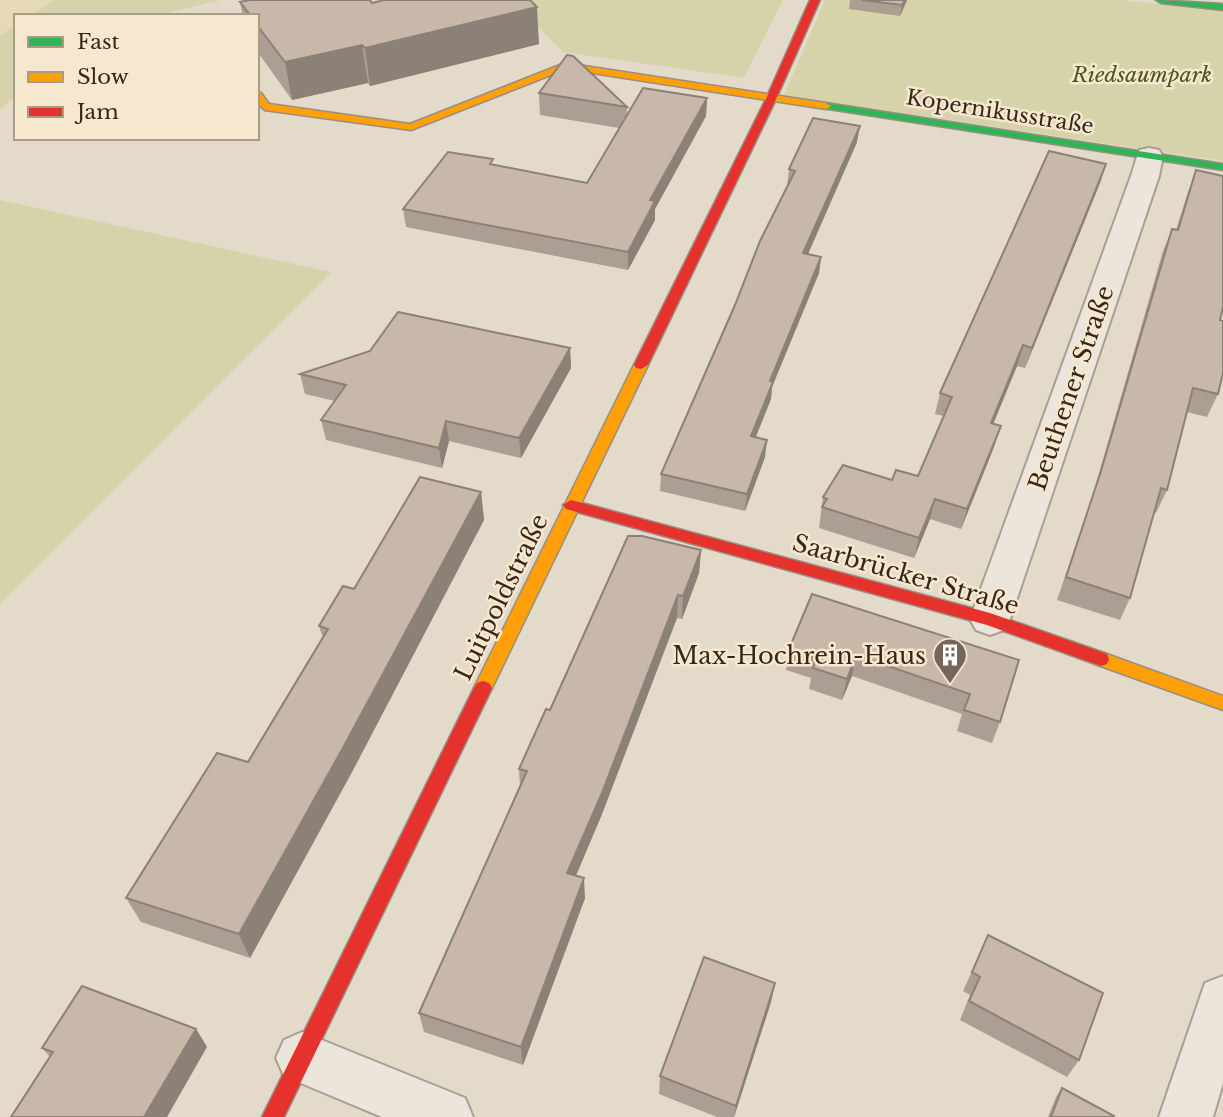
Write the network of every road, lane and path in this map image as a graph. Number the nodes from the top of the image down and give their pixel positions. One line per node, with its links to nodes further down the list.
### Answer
1 (815, 0): 5 (street, Luitpoldstraße)
2 (1160, 0): 3 (street)
3 (1223, 7)
4 (259, 98): 5 (street)
5 (771, 99): 6 (street, Kopernikusstraße); 8 (street, Luitpoldstraße)
6 (1149, 156): 7 (street, Kopernikusstraße); 9 (street, Beuthener Straße)
7 (1223, 167)
8 (571, 505): 9 (street, Saarbrücker Straße); 12 (street, Luitpoldstraße)
9 (990, 619): 10 (street, Saarbrücker Straße)
10 (1223, 703)
11 (1223, 1000): 15 (street)
12 (302, 1058): 13 (street, Luitpoldstraße); 14 (street)
13 (273, 1117)
14 (446, 1117)
15 (1186, 1117)

